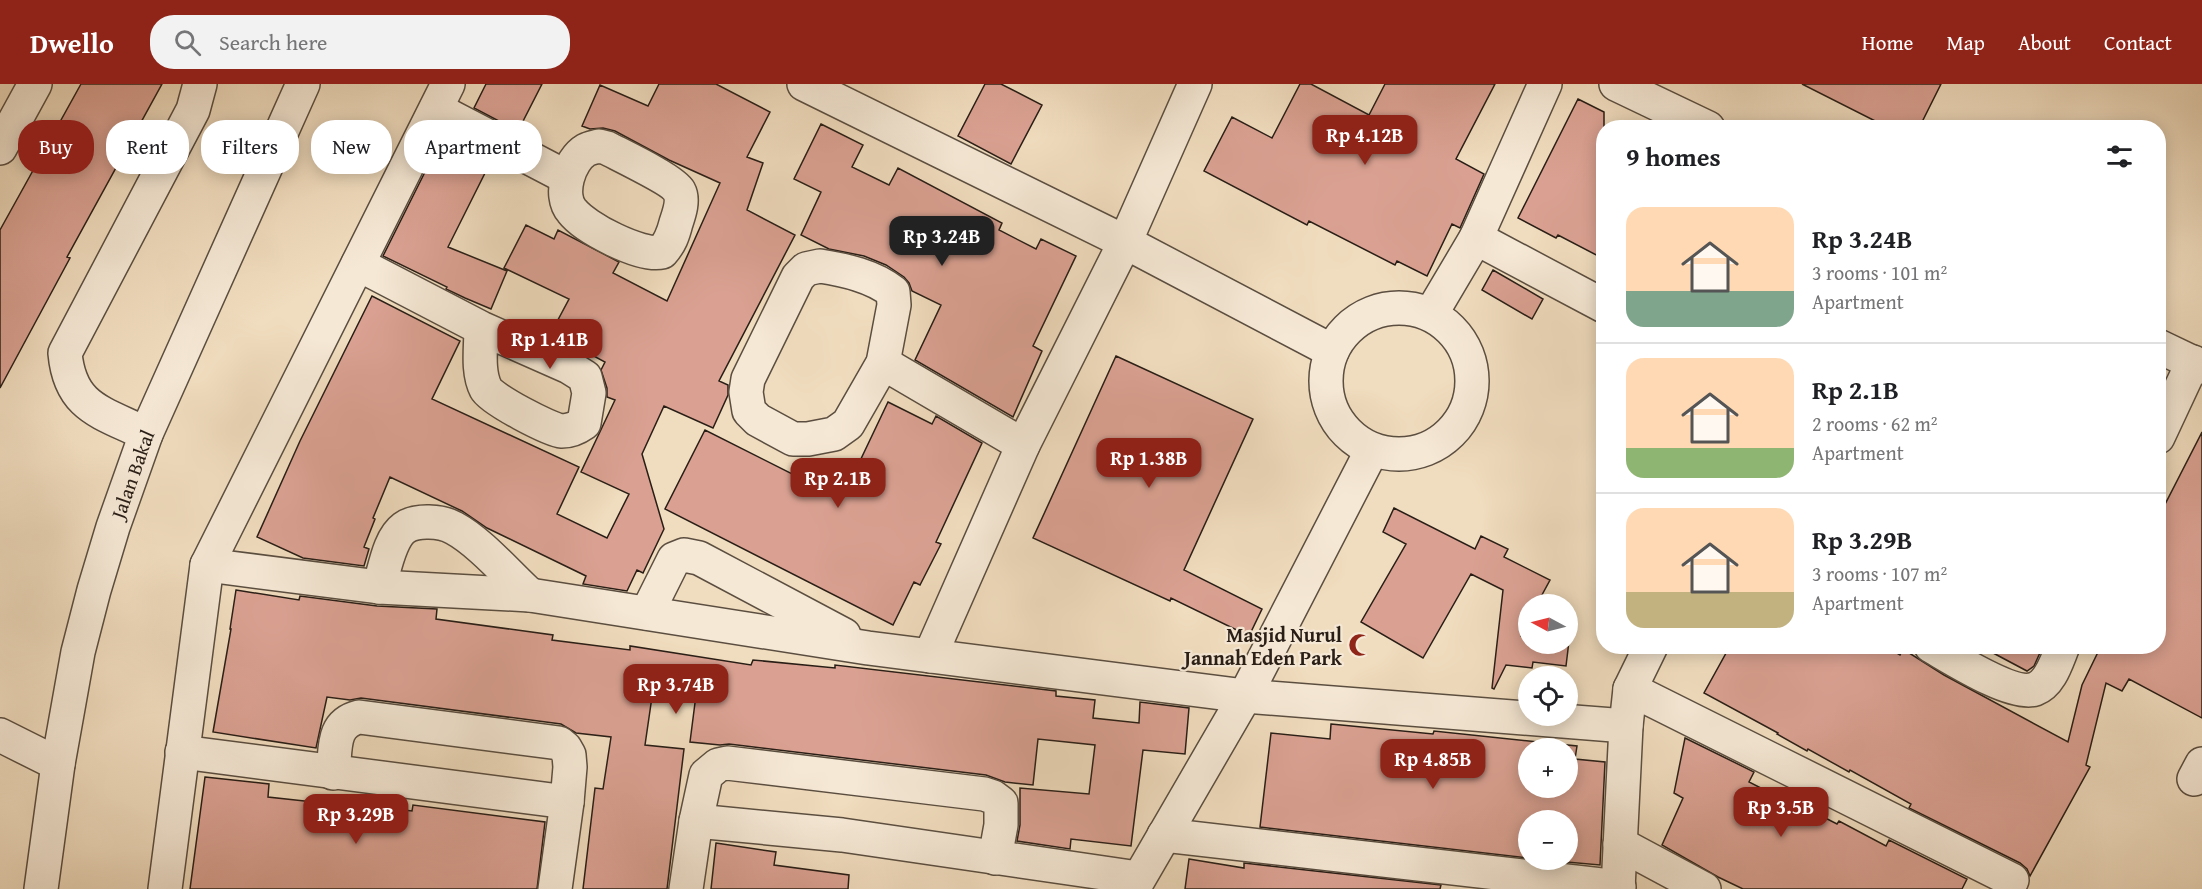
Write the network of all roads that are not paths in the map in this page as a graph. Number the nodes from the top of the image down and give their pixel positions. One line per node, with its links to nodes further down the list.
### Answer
1 (35, 84): 10 (street)
2 (200, 84): 23 (street)
3 (303, 84): 23 (street, Jalan Bakal)
4 (1195, 84): 13 (street)
5 (1545, 84): 12 (street)
6 (1616, 84): 9 (street)
7 (810, 85): 13 (street)
8 (442, 97): 11 (street); 14 (street)
9 (1691, 120)
10 (0, 148)
11 (566, 177)
12 (1476, 238): 15 (street); 16 (street)
13 (1125, 242): 19 (street); 24 (street)
14 (358, 264): 17 (street); 26 (street)
15 (1596, 302)
16 (1431, 314): 19 (street); 25 (street)
17 (481, 328)
18 (2166, 350): 21 (street)
19 (1332, 351): 25 (street)
20 (883, 363): 20 (street); 24 (street)
21 (2197, 365): 22 (street)
22 (2166, 422)
23 (146, 434): 40 (street, Jalan Bakal)
24 (1023, 445): 34 (street)
25 (1372, 450): 36 (street)
26 (207, 565): 27 (street); 39 (street)
27 (379, 587): 28 (street); 28 (street)
28 (530, 595): 29 (street)
29 (647, 613): 30 (street); 30 (street)
30 (868, 648): 34 (street)
31 (1647, 654): 35 (street)
32 (1946, 654): 33 (street)
33 (2059, 654)
34 (930, 656): 36 (street)
35 (1630, 689): 37 (street); 47 (street)
36 (1245, 696): 37 (street); 44 (street)
37 (1626, 726): 45 (street)
38 (0, 735): 40 (street)
39 (182, 752): 41 (street); 51 (street)
40 (58, 764): 50 (street, Jalan Bakal)
41 (333, 773): 42 (street); 42 (street)
42 (567, 802): 52 (street)
43 (696, 821): 46 (street); 46 (street); 53 (street)
44 (1164, 835): 48 (street); 49 (street)
45 (1620, 843): 49 (street); 54 (street)
46 (995, 858): 48 (street)
47 (2012, 880)
48 (1136, 884)
49 (1619, 888)
50 (41, 889)
51 (165, 889)
52 (555, 889)
53 (686, 889)
54 (1704, 889)

